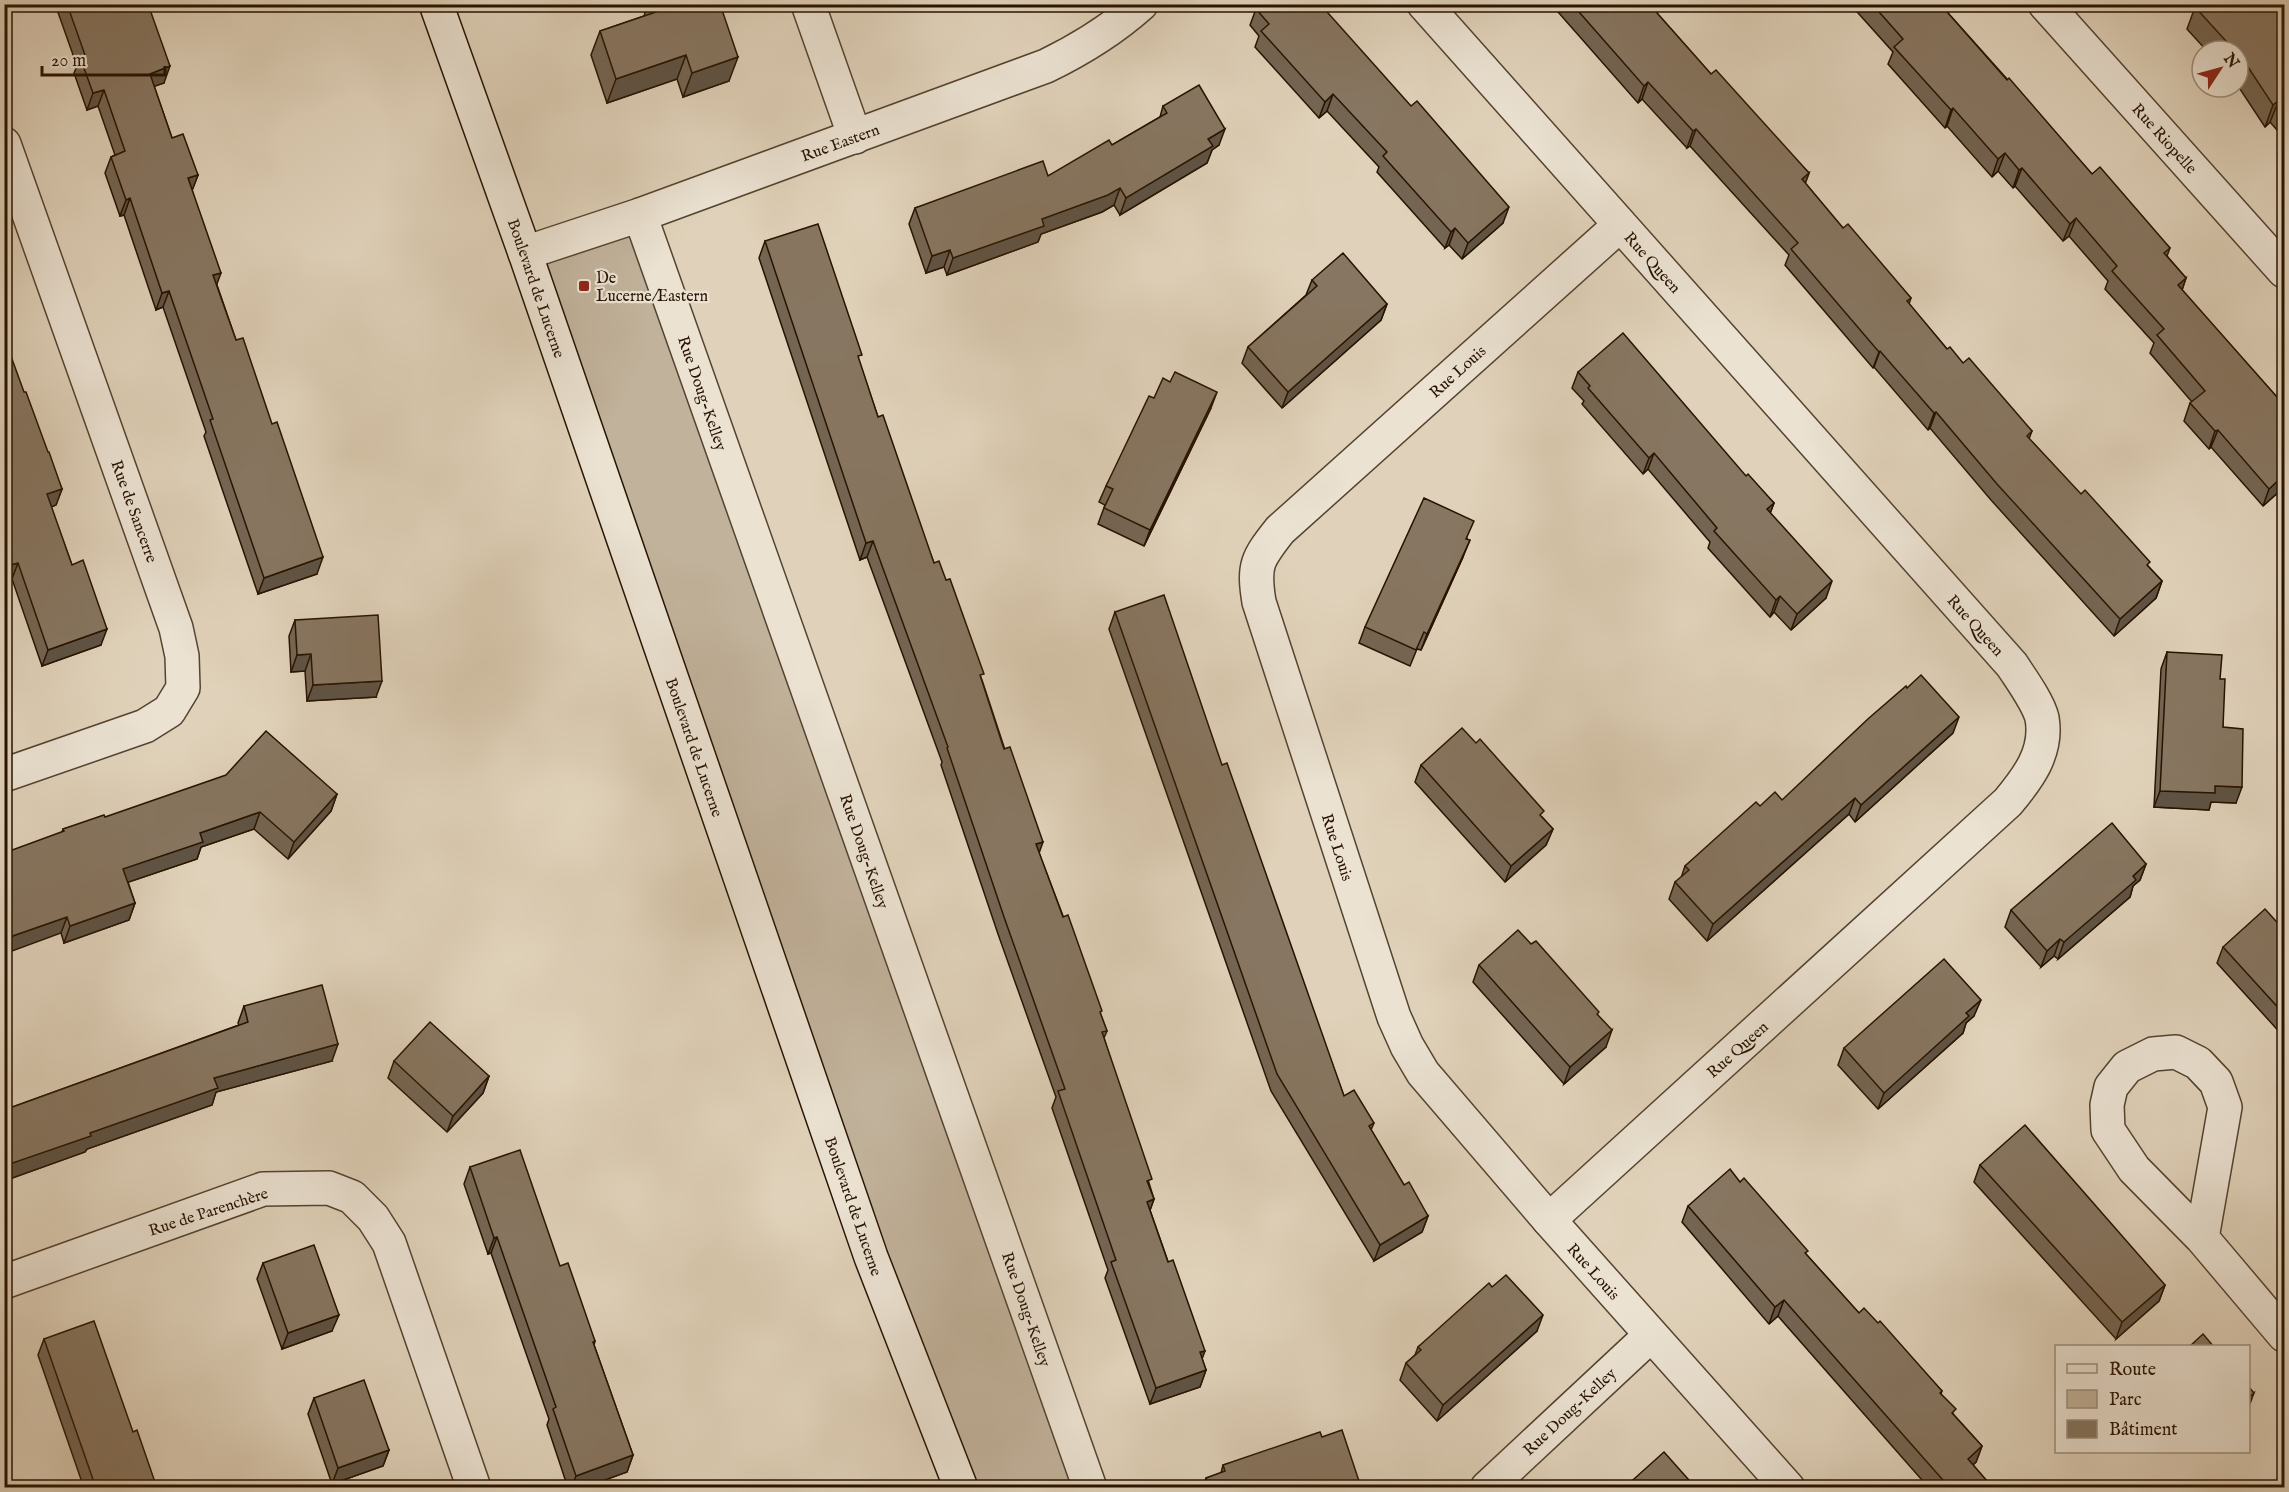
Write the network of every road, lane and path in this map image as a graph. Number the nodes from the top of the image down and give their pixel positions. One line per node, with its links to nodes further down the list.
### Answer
1 (436, 4): 10 (street, Boulevard de Lucerne)
2 (808, 4): 6 (street)
3 (1141, 4): 6 (street, Rue Eastern)
4 (1424, 4): 9 (street, Rue Queen)
5 (2045, 4): 11 (street, Rue Riopelle)
6 (855, 137): 8 (street, Rue Eastern)
7 (4, 144): 12 (street, Rue de Sancerre)
8 (640, 215): 10 (street, Rue Eastern); 20 (street, Rue Doug-Kelley)
9 (1620, 225): 13 (street, Rue Louis); 13 (street, Rue Queen)
10 (525, 253): 19 (street, Boulevard de Lucerne)
11 (2284, 271)
12 (4, 775)
13 (1549, 1220): 16 (street, Rue Louis)
14 (2202, 1238): 14 (street); 17 (street)
15 (4, 1282): 18 (street, Rue de Parenchère)
16 (1651, 1335): 21 (street, Rue Doug-Kelley); 22 (street, Rue Louis)
17 (2284, 1335)
18 (474, 1488)
19 (961, 1488)
20 (1090, 1488)
21 (1487, 1488)
22 (1788, 1488)

